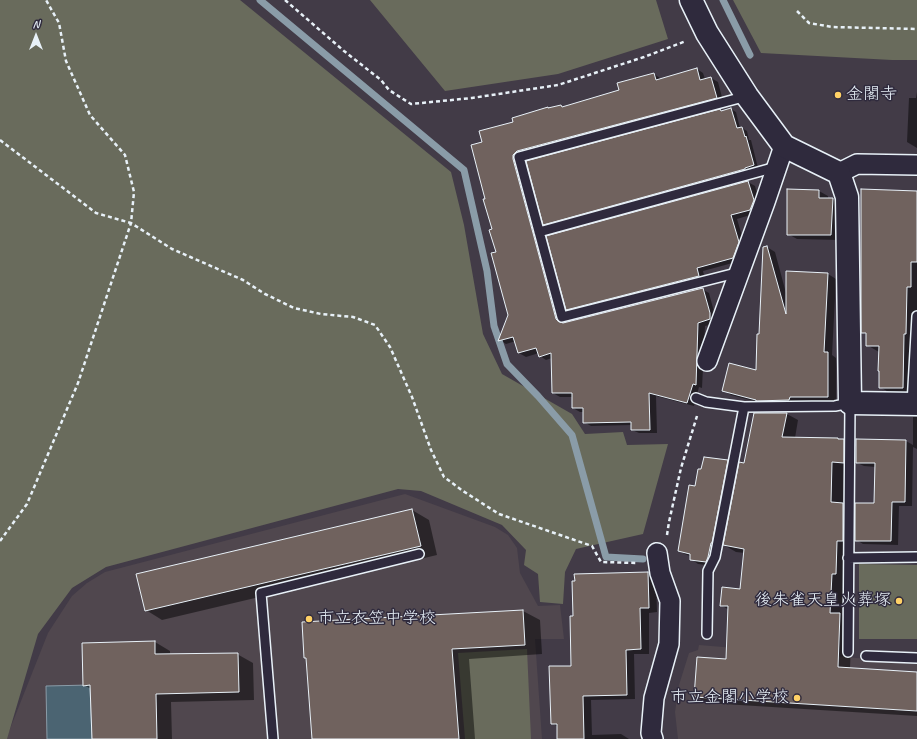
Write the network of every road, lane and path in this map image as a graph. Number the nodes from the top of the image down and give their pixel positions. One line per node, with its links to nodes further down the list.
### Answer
1 (46, 0): 13 (path)
2 (285, 0): 6 (path)
3 (691, 0): 6 (street)
4 (797, 11): 5 (path)
5 (917, 29)
6 (707, 33): 7 (street)
7 (747, 96): 9 (street); 14 (lane)
8 (0, 140): 13 (path)
9 (784, 146): 11 (street); 12 (street)
10 (917, 165): 12 (street)
11 (776, 167): 14 (lane); 15 (street)
12 (839, 173): 19 (street)
13 (130, 223): 22 (path); 24 (path)
14 (539, 232): 15 (lane)
15 (740, 272): 17 (street)
16 (917, 316): 20 (lane)
17 (707, 362)
18 (696, 398): 21 (lane)
19 (850, 403): 20 (street); 21 (lane); 25 (lane)
20 (914, 404)
21 (744, 407): 27 (lane)
22 (0, 541)
23 (419, 554): 31 (lane)
24 (651, 558): 32 (street)
25 (848, 558): 26 (lane); 28 (lane)
26 (917, 558)
27 (707, 634)
28 (848, 652)
29 (866, 656): 30 (lane)
30 (917, 658)
31 (273, 739)
32 (653, 739)

